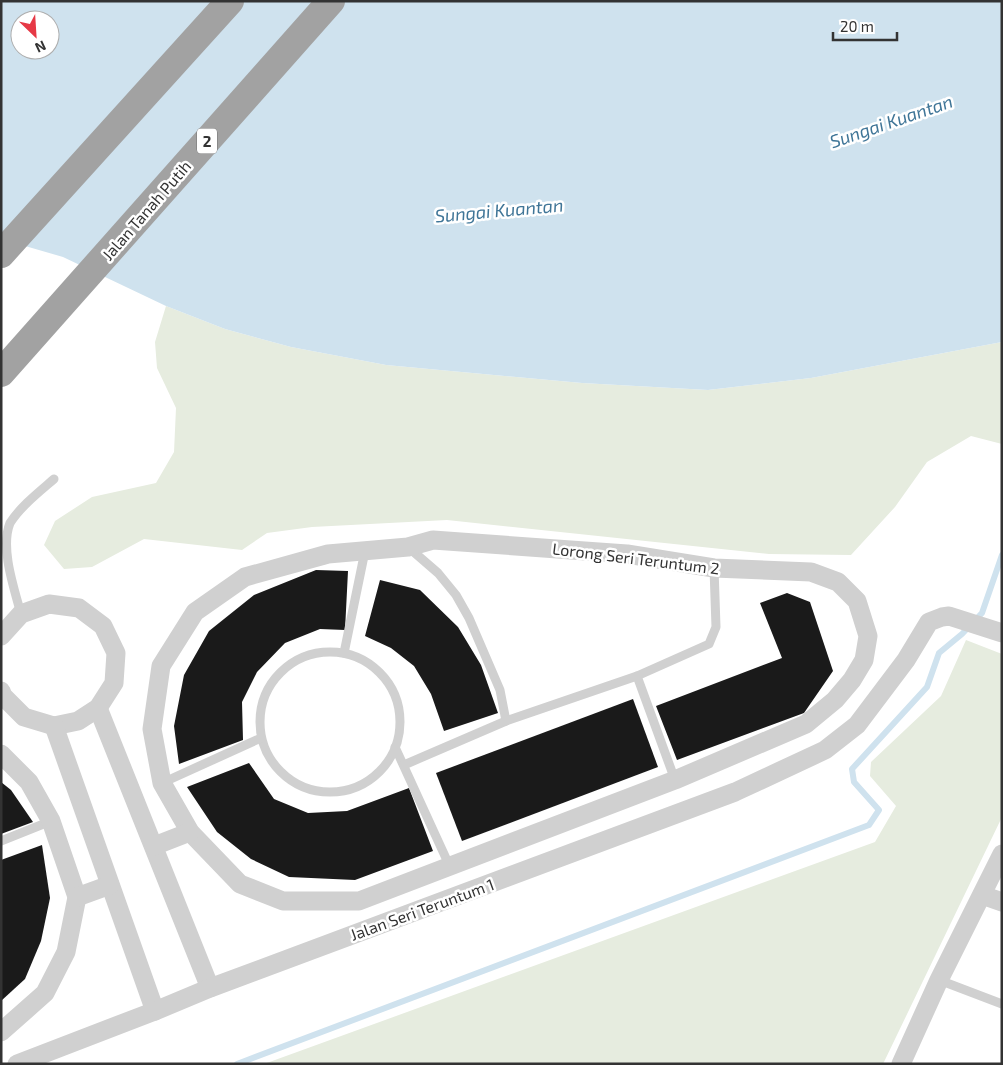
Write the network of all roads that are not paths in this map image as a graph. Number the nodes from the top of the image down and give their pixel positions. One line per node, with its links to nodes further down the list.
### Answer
1 (230, 1): 3 (highway)
2 (331, 1): 4 (highway, Jalan Tanah Putih / 2)
3 (1, 254)
4 (1, 373)
5 (54, 479): 9 (lane)
6 (408, 547): 7 (street, Lorong Seri Teruntum 2); 8 (street, Lorong Seri Teruntum 2); 16 (lane)
7 (365, 551): 12 (lane); 23 (street, Lorong Seri Teruntum 2)
8 (714, 568): 13 (lane); 22 (street, Lorong Seri Teruntum 2)
9 (21, 614): 11 (street); 15 (street)
10 (994, 631): 35 (street, Jalan Seri Teruntum 1)
11 (1, 636)
12 (344, 653): 18 (lane); 19 (lane)
13 (636, 676): 16 (lane); 22 (lane)
14 (1, 691): 17 (street)
15 (98, 708): 17 (street); 27 (street)
16 (506, 721): 21 (lane)
17 (54, 726): 30 (street)
18 (261, 738): 19 (lane); 23 (lane)
19 (395, 747): 21 (lane)
20 (1, 754): 24 (street)
21 (404, 765): 29 (lane)
22 (676, 780): 29 (street, Lorong Seri Teruntum 2)
23 (162, 783): 25 (street, Lorong Seri Teruntum 2)
24 (51, 821): 26 (lane); 32 (street)
25 (190, 832): 27 (street); 29 (street, Lorong Seri Teruntum 2)
26 (1, 840)
27 (154, 846): 35 (street)
28 (1002, 854): 31 (street)
29 (450, 867)
30 (110, 885): 32 (street); 37 (street)
31 (982, 895): 33 (street); 34 (street)
32 (77, 897): 38 (street)
33 (1002, 902)
34 (939, 980): 36 (lane); 41 (street)
35 (210, 988): 37 (street, Jalan Seri Teruntum 1)
36 (1002, 1004)
37 (155, 1011): 39 (street, Jalan Seri Teruntum 1)
38 (1, 1032)
39 (39, 1060): 40 (street, Jalan Seri Teruntum 1)
40 (17, 1064)
41 (901, 1064)

